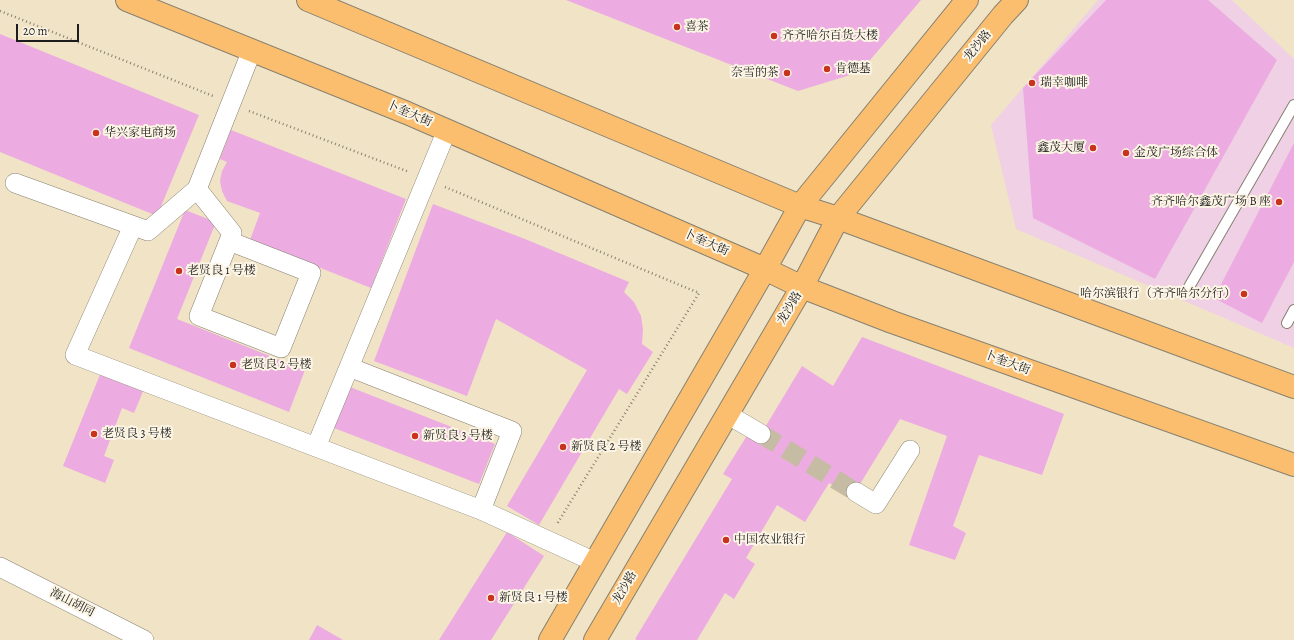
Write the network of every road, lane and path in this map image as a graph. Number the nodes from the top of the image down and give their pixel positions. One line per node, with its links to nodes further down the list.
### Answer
1 (127, 0): 5 (main road, 卜奎大街)
2 (308, 0): 10 (main road)
3 (967, 0): 10 (main road)
4 (1017, 0): 11 (main road, 龙沙路)
5 (252, 50): 7 (main road, 卜奎大街); 9 (street)
6 (1294, 105): 16 (lane)
7 (447, 130): 14 (main road, 卜奎大街); 19 (street)
8 (15, 183): 12 (street)
9 (197, 189): 12 (street); 13 (street)
10 (800, 206): 11 (main road); 14 (main road)
11 (838, 218): 15 (main road, 龙沙路); 20 (main road)
12 (133, 226): 23 (street)
13 (229, 240): 13 (street)
14 (765, 269): 15 (main road, 卜奎大街); 28 (main road)
15 (802, 287): 21 (main road, 龙沙路); 25 (main road, 卜奎大街)
16 (1189, 287)
17 (1294, 310): 18 (lane)
18 (1287, 323)
19 (349, 367): 23 (street); 27 (street)
20 (1294, 387)
21 (727, 414): 22 (street); 32 (main road, 龙沙路)
22 (761, 434)
23 (316, 447): 27 (street)
24 (910, 450): 26 (street)
25 (1294, 465)
26 (856, 492)
27 (481, 510): 28 (street)
28 (595, 562): 31 (main road)
29 (0, 566): 30 (street, 海山胡同)
30 (144, 640)
31 (550, 640)
32 (595, 640)

